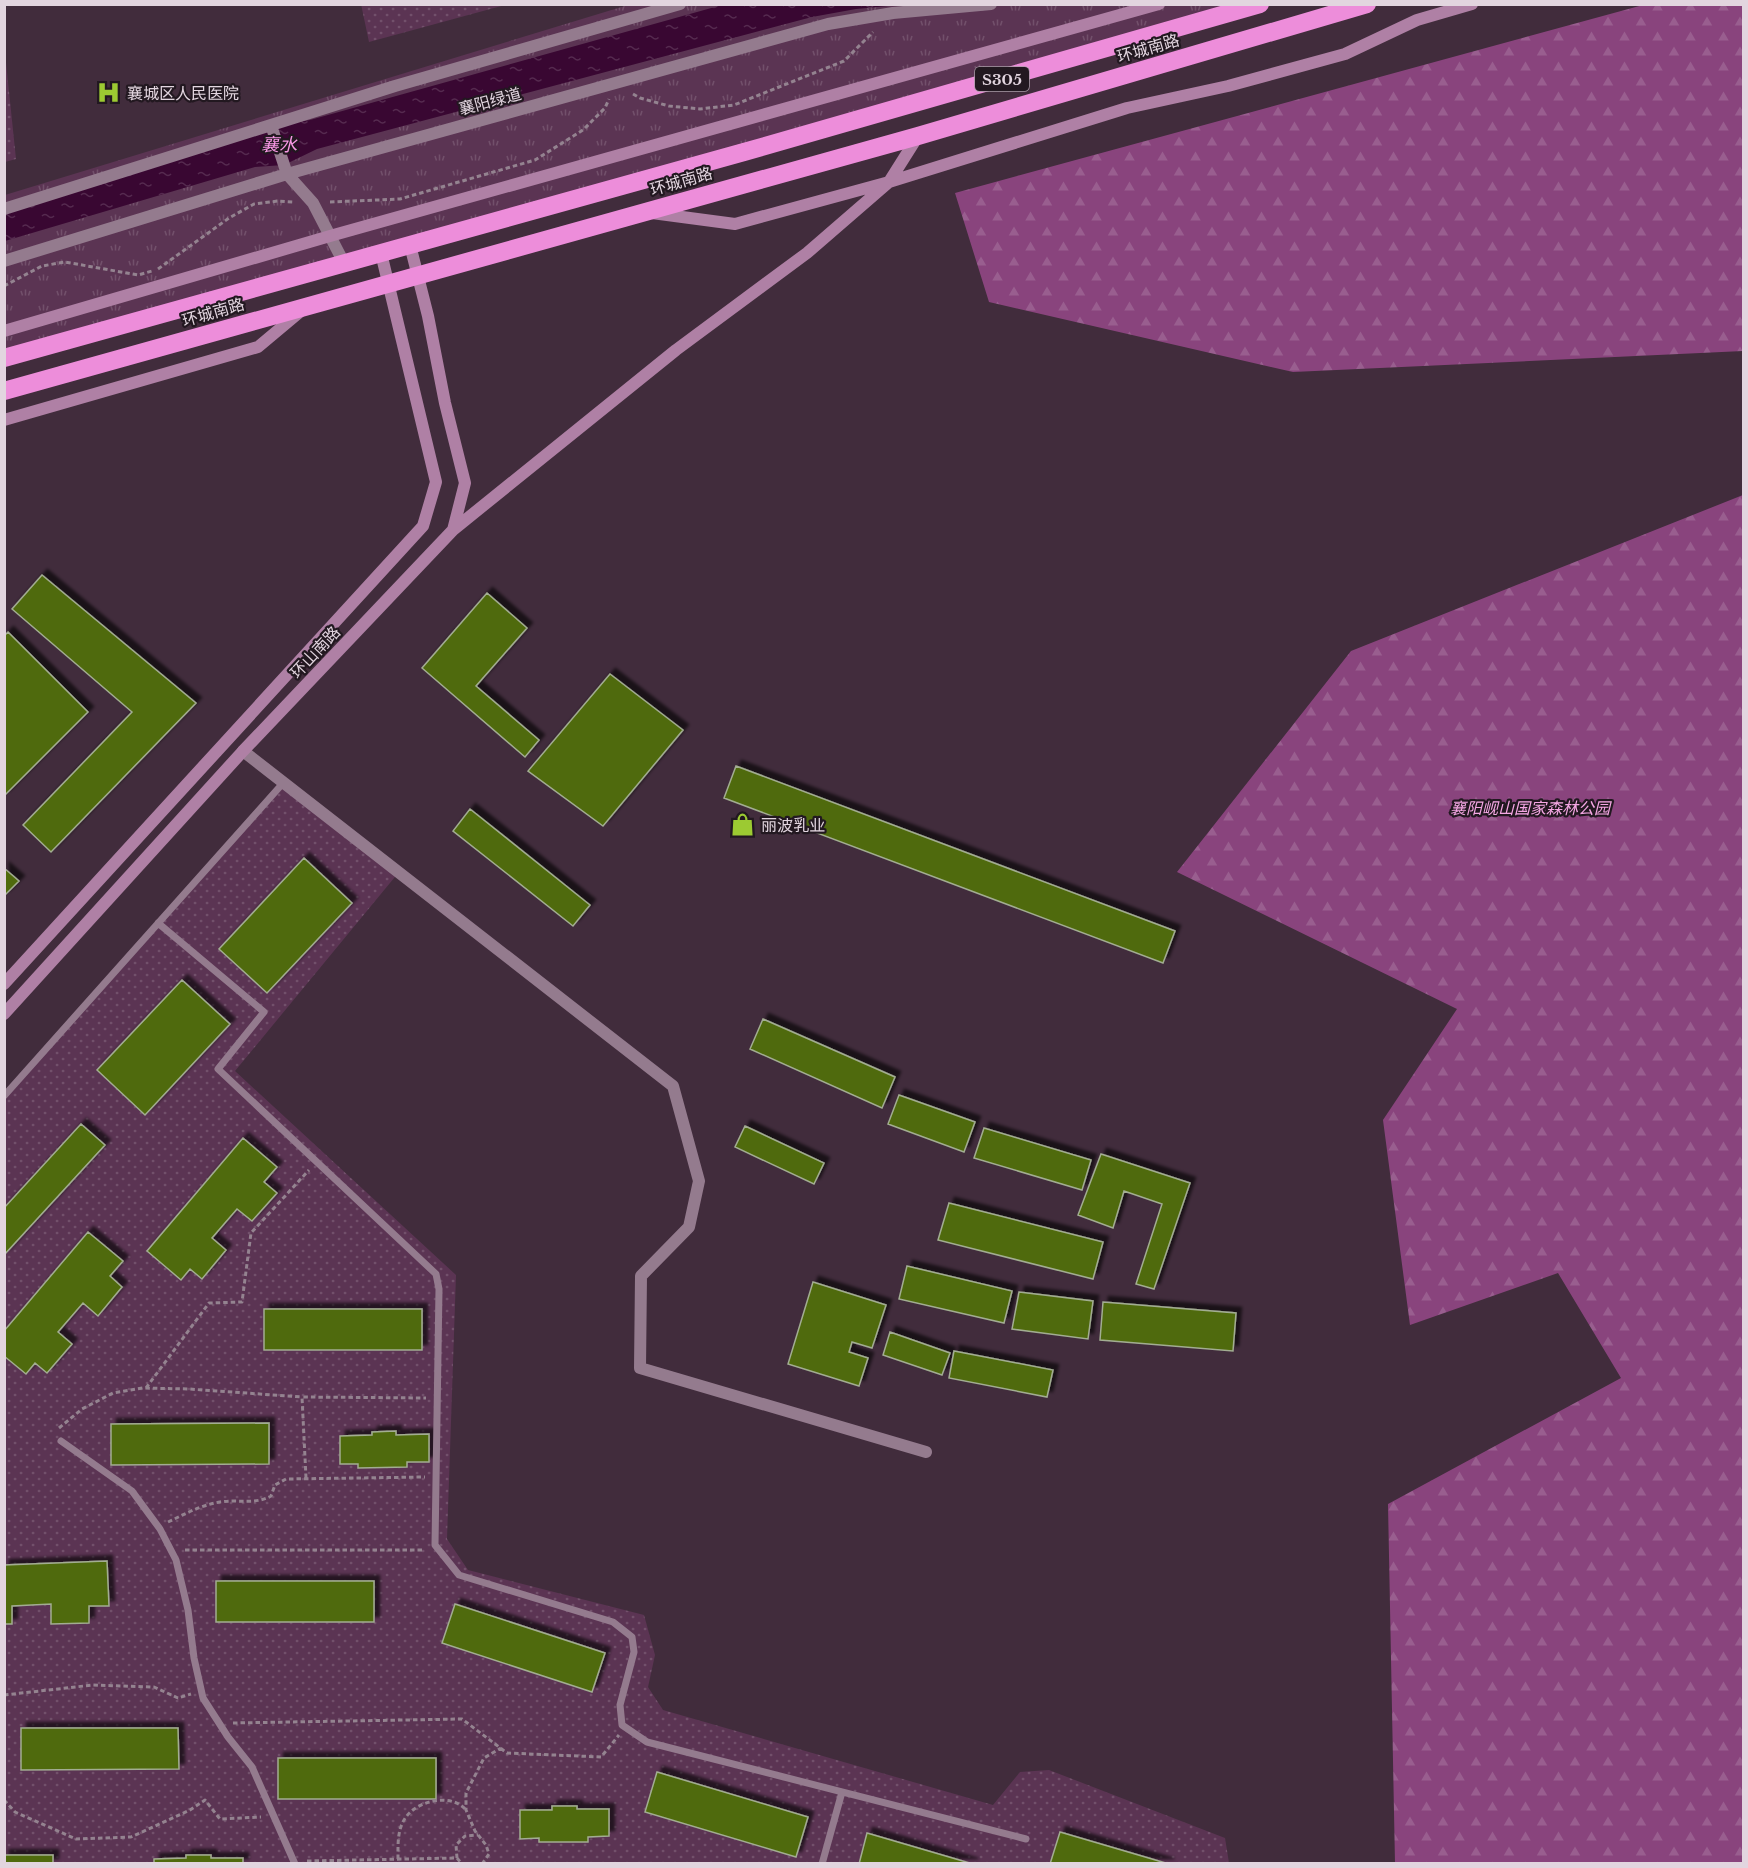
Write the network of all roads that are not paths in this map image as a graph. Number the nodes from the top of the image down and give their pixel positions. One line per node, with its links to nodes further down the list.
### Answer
1 (680, 4): 7 (street)
2 (991, 4): 9 (street, 襄阳绿道)
3 (1159, 4): 13 (street)
4 (1260, 4): 14 (highway, 环城南路 / S305)
5 (1366, 4): 8 (highway, 环城南路 / S305)
6 (1472, 4): 10 (street)
7 (271, 126): 9 (street); 11 (street)
8 (918, 136): 10 (street); 12 (highway, 环城南路)
9 (286, 174): 13 (street); 16 (street, 襄阳绿道)
10 (889, 182): 12 (street); 25 (street)
11 (4, 209)
12 (645, 212): 18 (highway, 环城南路)
13 (330, 236): 17 (street); 21 (street)
14 (410, 245): 15 (highway, 环城南路); 18 (street, 环山南路)
15 (381, 253): 17 (highway, 环城南路); 19 (street, 环山南路)
16 (4, 261)
17 (344, 263): 22 (highway, 环城南路)
18 (417, 275): 19 (highway, 环城南路); 25 (street, 环山南路)
19 (389, 283): 20 (highway, 环城南路); 29 (street, 环山南路)
20 (308, 306): 23 (highway, 环城南路); 24 (street)
21 (4, 331)
22 (4, 358)
23 (4, 392)
24 (4, 420)
25 (453, 530): 26 (street, 环山南路)
26 (243, 751): 27 (street); 30 (street, 环山南路)
27 (284, 782): 28 (lane); 33 (street)
28 (159, 923): 31 (lane); 34 (lane)
29 (4, 984)
30 (4, 1014)
31 (4, 1096)
32 (61, 1441): 36 (lane)
33 (926, 1452)
34 (842, 1792): 35 (lane); 37 (lane)
35 (1026, 1839)
36 (294, 1862)
37 (822, 1863)

